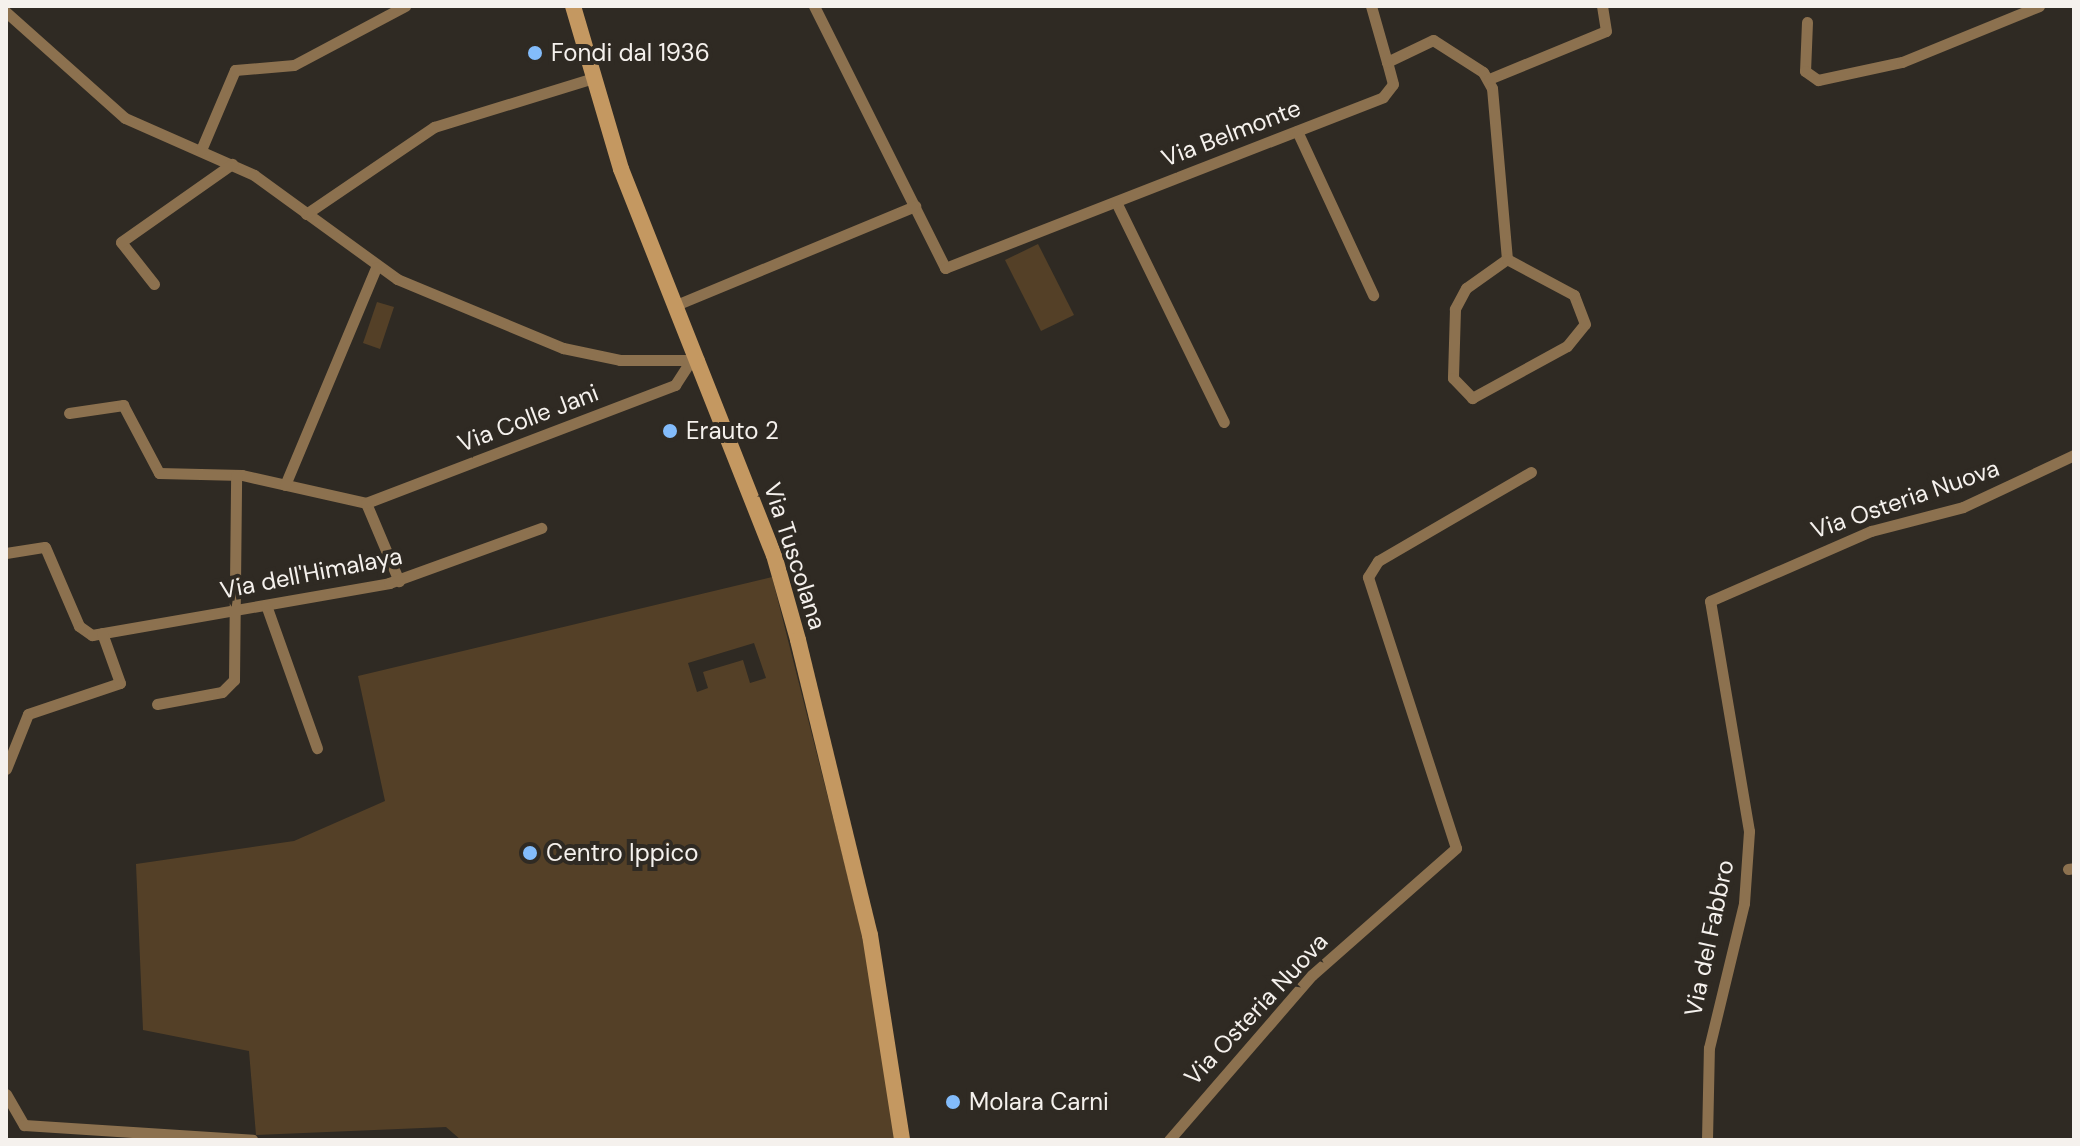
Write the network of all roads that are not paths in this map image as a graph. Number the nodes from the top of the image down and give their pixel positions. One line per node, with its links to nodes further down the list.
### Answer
1 (405, 6): 13 (street)
2 (573, 6): 10 (main road, Via Tuscolana)
3 (814, 6): 16 (street)
4 (1371, 6): 9 (street)
5 (1602, 6): 11 (street)
6 (2039, 6): 8 (street)
7 (6, 12): 13 (street)
8 (1807, 22)
9 (1387, 62): 11 (street); 12 (street, Via Belmonte)
10 (593, 78): 17 (street); 22 (main road, Via Tuscolana)
11 (1489, 79): 18 (street)
12 (1297, 131): 15 (street, Via Belmonte); 21 (street)
13 (201, 150): 14 (street)
14 (232, 164): 17 (street); 20 (street)
15 (1116, 202): 16 (street, Via Belmonte); 25 (street)
16 (915, 206): 22 (street)
17 (306, 214): 19 (street)
18 (1507, 259): 18 (street)
19 (376, 267): 23 (street); 29 (street)
20 (154, 284)
21 (1373, 295)
22 (676, 305): 23 (main road, Via Tuscolana)
23 (695, 360): 30 (street, Via Colle Jani); 43 (main road, Via Tuscolana)
24 (69, 413): 28 (street)
25 (1224, 422)
26 (2074, 455): 34 (street, Via Osteria Nuova)
27 (1531, 472): 44 (street, Via Osteria Nuova)
28 (236, 475): 29 (street); 36 (street)
29 (285, 485): 30 (street)
30 (366, 503): 33 (street)
31 (541, 528): 33 (street, Via dell'Himalaya)
32 (6, 553): 37 (street, Via dell'Himalaya)
33 (399, 581): 35 (street, Via dell'Himalaya)
34 (1708, 604): 45 (street, Via del Fabbro)
35 (266, 605): 36 (street, Via dell'Himalaya); 39 (street)
36 (235, 611): 37 (street, Via dell'Himalaya); 38 (street)
37 (102, 633): 40 (street)
38 (157, 704)
39 (317, 748)
40 (6, 769)
41 (6, 1094): 42 (street)
42 (253, 1140)
43 (902, 1140)
44 (1169, 1140)
45 (1707, 1140)

